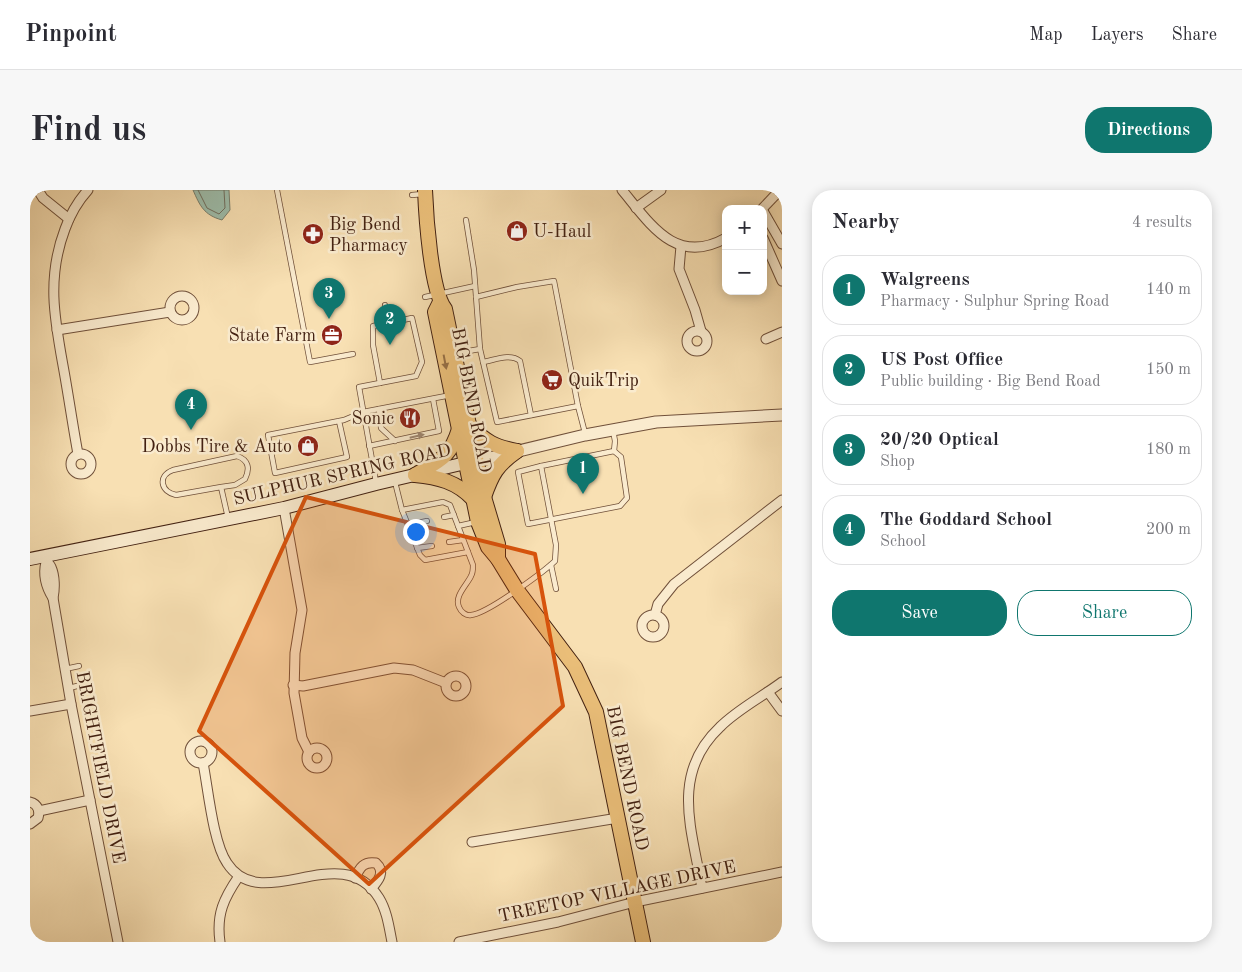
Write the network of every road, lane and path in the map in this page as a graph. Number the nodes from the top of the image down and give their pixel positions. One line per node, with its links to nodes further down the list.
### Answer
1 (38, 190): 11 (street)
2 (88, 190): 11 (street)
3 (277, 190): 29 (lane)
4 (622, 190): 9 (street)
5 (661, 190): 9 (street)
6 (780, 190): 8 (street)
7 (421, 193): 20 (main road, BIG BEND ROAD)
8 (766, 205)
9 (636, 208): 15 (street)
10 (767, 218): 14 (street)
11 (69, 219): 24 (street)
12 (466, 220): 18 (lane)
13 (722, 240): 15 (street)
14 (782, 244)
15 (681, 246): 25 (street)
16 (767, 247): 17 (street)
17 (782, 281)
18 (475, 286): 19 (lane); 20 (lane)
19 (476, 297): 28 (lane); 35 (lane)
20 (434, 298): 30 (main road, BIG BEND ROAD); 33 (main road, BIG BEND ROAD, one-way to 33)
21 (385, 305): 23 (lane)
22 (170, 312): 24 (street)
23 (389, 323): 32 (lane); 32 (lane)
24 (57, 330): 48 (street)
25 (701, 331)
26 (782, 332): 27 (street)
27 (766, 339)
28 (480, 348): 30 (lane); 31 (lane)
29 (352, 354)
30 (455, 354): 41 (main road, BIG BEND ROAD)
31 (483, 362): 38 (lane); 38 (lane)
32 (380, 383): 37 (lane)
33 (452, 395): 34 (lane); 41 (main road, BIG BEND ROAD)
34 (433, 399): 36 (lane); 44 (lane, one-way to 34)
35 (578, 406): 38 (lane); 43 (lane)
36 (379, 409): 37 (lane); 44 (lane)
37 (363, 412): 40 (lane); 45 (lane)
38 (531, 415)
39 (782, 415): 42 (street, SULPHUR SPRING ROAD)
40 (339, 421): 40 (lane)
41 (464, 428): 46 (main road); 49 (main road, BIG BEND ROAD); 51 (main road)
42 (612, 429): 43 (street, SULPHUR SPRING ROAD); 47 (lane)
43 (585, 435): 46 (street, SULPHUR SPRING ROAD)
44 (395, 441): 45 (lane)
45 (370, 446): 53 (lane)
46 (517, 451): 49 (street, SULPHUR SPRING ROAD); 55 (main road)
47 (614, 451): 50 (lane); 62 (lane)
48 (78, 454)
49 (471, 462): 51 (main road, SULPHUR SPRING ROAD); 55 (main road, BIG BEND ROAD)
50 (541, 466): 62 (lane); 62 (lane)
51 (415, 475): 52 (main road, SULPHUR SPRING ROAD); 55 (main road)
52 (395, 480): 53 (main road, SULPHUR SPRING ROAD); 58 (lane)
53 (376, 484): 57 (main road, SULPHUR SPRING ROAD)
54 (221, 487): 54 (lane); 61 (lane)
55 (478, 498): 64 (main road, BIG BEND ROAD); 74 (main road, BIG BEND ROAD)
56 (782, 500): 78 (street)
57 (284, 508): 61 (main road, SULPHUR SPRING ROAD); 84 (street)
58 (402, 510): 59 (lane); 65 (lane)
59 (454, 515): 60 (lane); 66 (lane)
60 (444, 517)
61 (228, 519): 73 (main road, SULPHUR SPRING ROAD)
62 (551, 519): 75 (lane)
63 (427, 521): 65 (lane)
64 (478, 522): 66 (lane); 74 (main road, BIG BEND ROAD)
65 (408, 524): 70 (lane)
66 (458, 526): 67 (lane)
67 (463, 540): 68 (lane); 71 (lane)
68 (449, 542)
69 (432, 546): 70 (lane)
70 (417, 548): 71 (lane)
71 (468, 552): 77 (lane)
72 (30, 559): 73 (main road, SULPHUR SPRING ROAD)
73 (46, 559): 80 (street, BRIGHTFIELD DRIVE)
74 (498, 559): 77 (main road, BIG BEND ROAD)
75 (551, 565): 76 (lane); 77 (lane)
76 (556, 589)
77 (517, 590): 95 (main road, BIG BEND ROAD)
78 (654, 615)
79 (78, 666): 80 (lane)
80 (65, 669): 85 (street, BRIGHTFIELD DRIVE)
81 (782, 682): 86 (street)
82 (446, 683): 84 (street)
83 (81, 685): 85 (lane)
84 (293, 685): 90 (street)
85 (68, 688): 87 (street, BRIGHTFIELD DRIVE)
86 (768, 692): 88 (street); 101 (street)
87 (71, 704): 89 (street); 92 (street, BRIGHTFIELD DRIVE)
88 (782, 711)
89 (30, 712)
90 (309, 752)
91 (203, 763): 99 (street)
92 (90, 800): 94 (street); 104 (street, BRIGHTFIELD DRIVE)
93 (30, 802): 94 (street)
94 (39, 811): 96 (street)
95 (618, 818): 97 (street); 103 (main road, BIG BEND ROAD)
96 (30, 824)
97 (472, 842)
98 (782, 872): 101 (street, TREETOP VILLAGE DRIVE)
99 (239, 876): 100 (street); 105 (street)
100 (355, 878): 102 (street); 102 (street)
101 (702, 888): 103 (street, TREETOP VILLAGE DRIVE)
102 (371, 889): 106 (street)
103 (635, 902): 107 (street, TREETOP VILLAGE DRIVE); 108 (main road, BIG BEND ROAD)
104 (118, 942)
105 (220, 942)
106 (392, 942)
107 (459, 942)
108 (643, 942)

